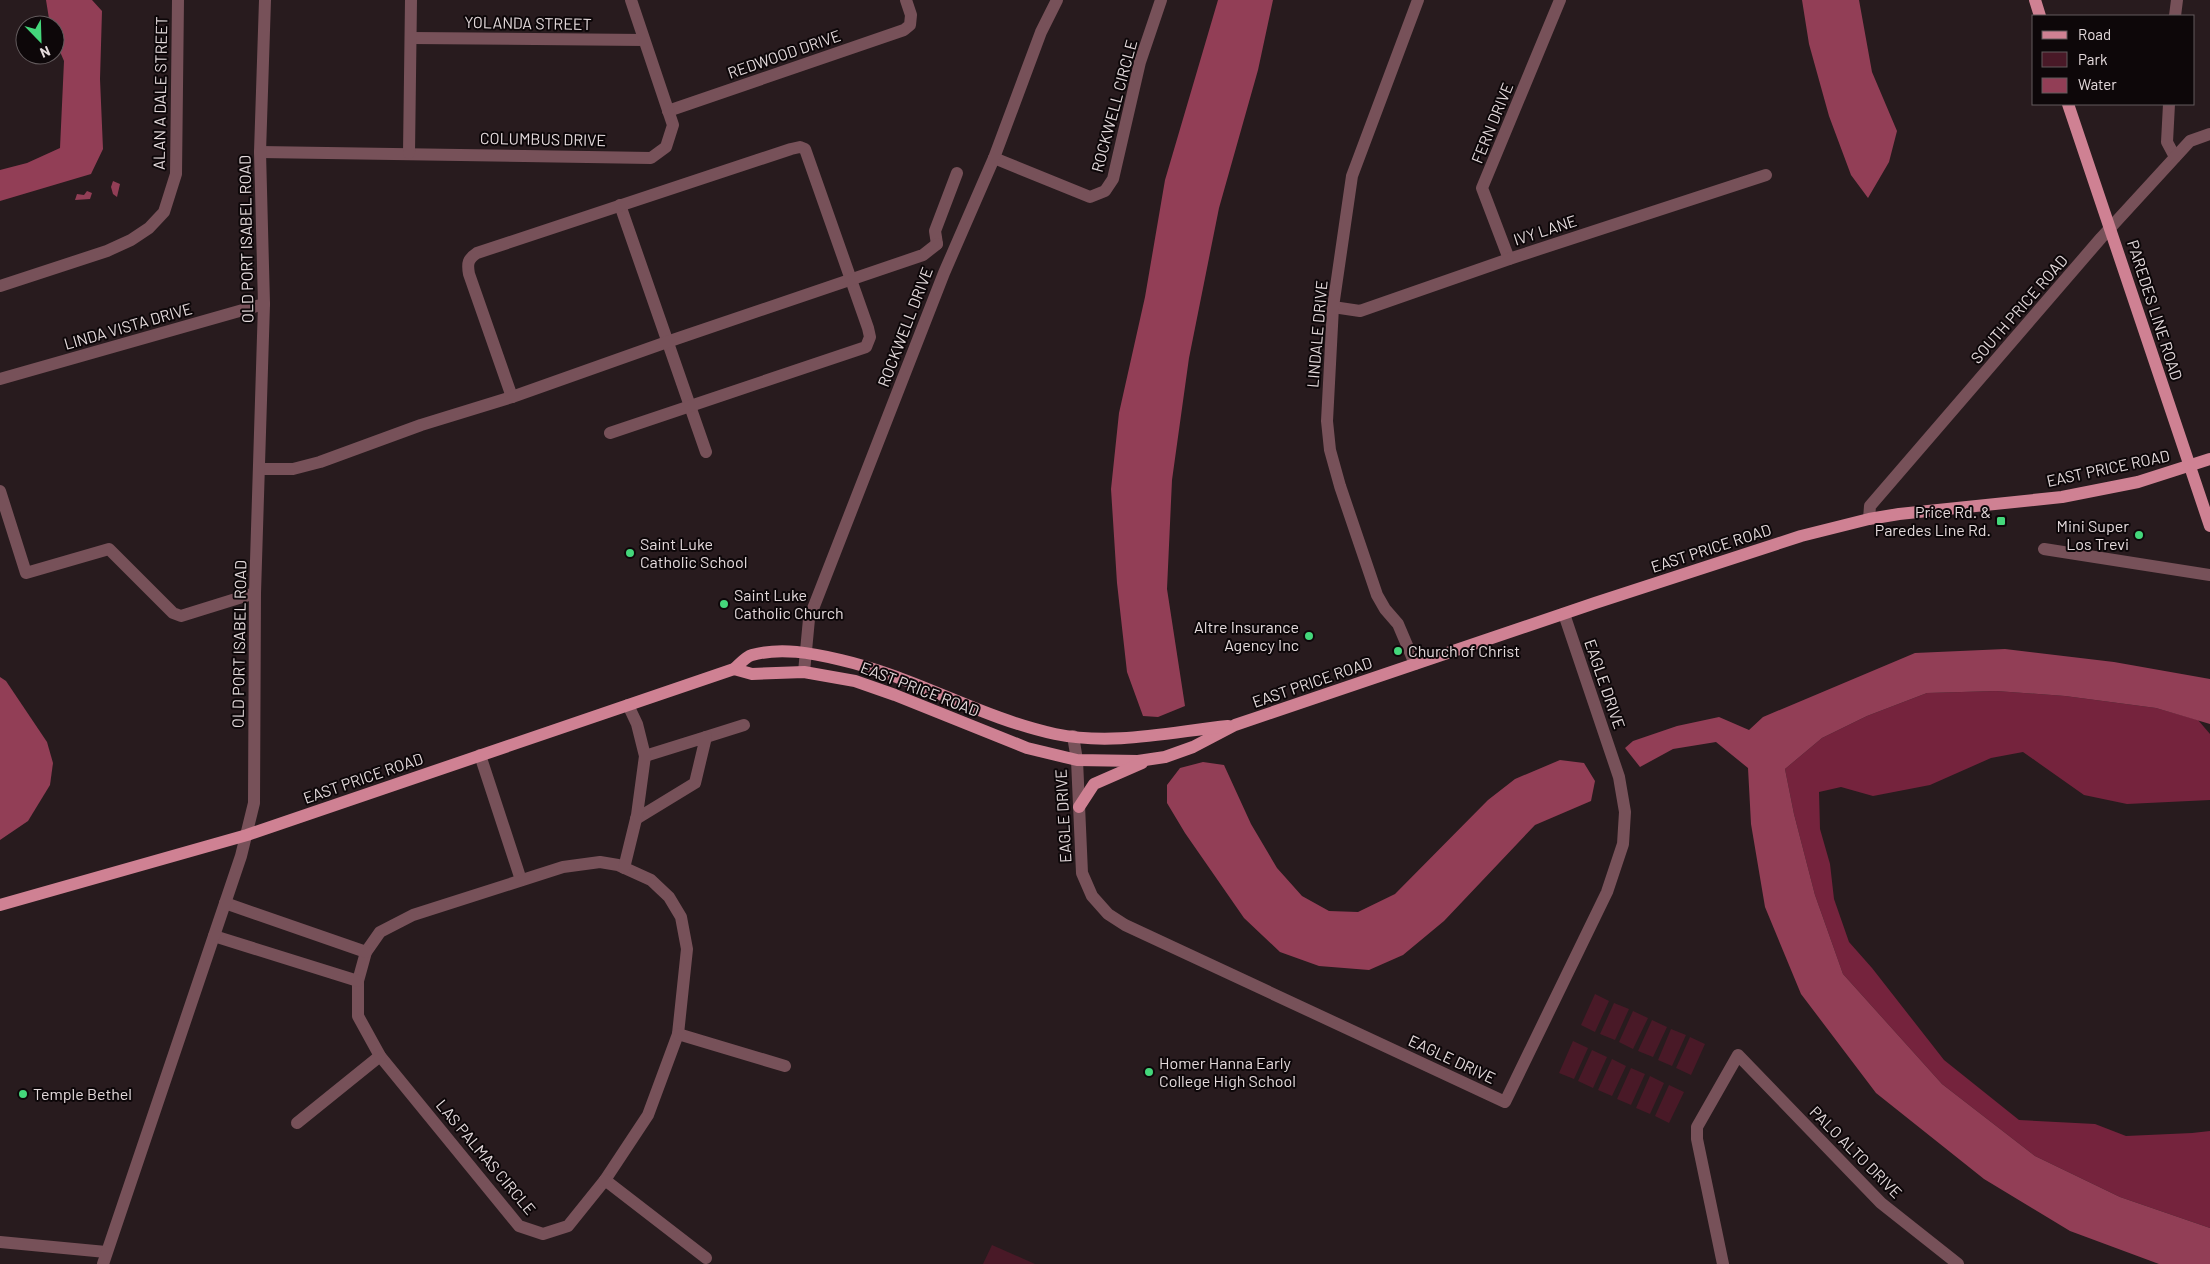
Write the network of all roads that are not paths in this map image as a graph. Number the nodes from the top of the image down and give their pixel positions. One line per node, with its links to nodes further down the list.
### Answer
1 (178, 0): 32 (street, ALAN A DALE STREET)
2 (265, 0): 20 (street, OLD PORT ISABEL ROAD)
3 (411, 0): 14 (street)
4 (631, 0): 15 (street, COLUMBUS DRIVE)
5 (906, 0): 18 (street, REDWOOD DRIVE)
6 (1057, 0): 23 (street, ROCKWELL DRIVE)
7 (1161, 0): 23 (street, ROCKWELL CIRCLE)
8 (1418, 0): 34 (street, LINDALE DRIVE)
9 (1560, 0): 30 (street, FERN DRIVE)
10 (2034, 0): 12 (main road)
11 (2177, 0): 13 (street)
12 (2040, 15)
13 (2175, 15)
14 (411, 38): 15 (street, YOLANDA STREET); 21 (street)
15 (644, 40): 18 (street, COLUMBUS DRIVE)
16 (2068, 105): 27 (main road, PAREDES LINE ROAD)
17 (2169, 105): 22 (street)
18 (668, 111): 21 (street, COLUMBUS DRIVE)
19 (2210, 134): 22 (street, SOUTH PRICE ROAD)
20 (260, 152): 21 (street, COLUMBUS DRIVE); 33 (street, OLD PORT ISABEL ROAD)
21 (409, 152)
22 (2175, 157): 27 (street, SOUTH PRICE ROAD)
23 (994, 158): 29 (street, ROCKWELL DRIVE)
24 (957, 173): 28 (street)
25 (1766, 175): 30 (street, IVY LANE)
26 (620, 205): 31 (street); 35 (street); 37 (street)
27 (2110, 228): 42 (main road, PAREDES LINE ROAD); 45 (street, SOUTH PRICE ROAD)
28 (936, 244): 29 (street); 31 (street)
29 (953, 251): 51 (street, ROCKWELL DRIVE)
30 (1509, 259): 34 (street, IVY LANE)
31 (851, 279): 35 (street); 38 (street)
32 (0, 286)
33 (264, 304): 36 (street, LINDA VISTA DRIVE); 43 (street, OLD PORT ISABEL ROAD)
34 (1333, 307): 52 (street, LINDALE DRIVE)
35 (667, 342): 37 (street); 38 (street)
36 (0, 379)
37 (512, 397): 43 (street)
38 (690, 407): 39 (street); 40 (street)
39 (610, 433)
40 (706, 452)
41 (2210, 459): 42 (main road, EAST PRICE ROAD)
42 (2190, 466): 45 (main road, EAST PRICE ROAD); 46 (main road, PAREDES LINE ROAD)
43 (259, 469): 49 (street, OLD PORT ISABEL ROAD)
44 (0, 491): 49 (street)
45 (1869, 519): 50 (main road, EAST PRICE ROAD)
46 (2210, 526)
47 (2044, 549): 48 (street)
48 (2210, 575)
49 (255, 593): 66 (street, OLD PORT ISABEL ROAD)
50 (1564, 614): 52 (main road, EAST PRICE ROAD); 64 (street, EAGLE DRIVE)
51 (808, 652): 53 (main road, EAST PRICE ROAD); 54 (street, ROCKWELL DRIVE); 59 (main road, EAST PRICE ROAD)
52 (1416, 664): 57 (main road, EAST PRICE ROAD)
53 (734, 669): 54 (main road, EAST PRICE ROAD); 55 (main road, EAST PRICE ROAD)
54 (804, 672): 63 (main road, EAST PRICE ROAD)
55 (628, 705): 60 (main road, EAST PRICE ROAD); 61 (street)
56 (744, 725): 58 (street)
57 (1235, 726): 59 (main road, EAST PRICE ROAD); 62 (main road, EAST PRICE ROAD)
58 (706, 736): 61 (street); 65 (street)
59 (1073, 736): 63 (street, EAGLE DRIVE)
60 (480, 755): 66 (main road, EAST PRICE ROAD); 68 (street)
61 (645, 756): 65 (street)
62 (1152, 759): 63 (main road, EAST PRICE ROAD); 64 (main road)
63 (1077, 760): 64 (street, EAGLE DRIVE)
64 (1079, 807)
65 (636, 819): 67 (street)
66 (247, 834): 69 (street, OLD PORT ISABEL ROAD); 70 (main road, EAST PRICE ROAD)
67 (624, 868): 68 (street, LAS PALMAS CIRCLE); 74 (street, LAS PALMAS CIRCLE)
68 (521, 880): 72 (street, LAS PALMAS CIRCLE)
69 (224, 904): 71 (street, OLD PORT ISABEL ROAD); 72 (street)
70 (0, 905)
71 (214, 936): 73 (street); 80 (street, OLD PORT ISABEL ROAD)
72 (366, 952): 73 (street, LAS PALMAS CIRCLE)
73 (358, 981): 75 (street, LAS PALMAS CIRCLE)
74 (678, 1034): 76 (street); 78 (street, LAS PALMAS CIRCLE)
75 (380, 1056): 77 (street); 78 (street, LAS PALMAS CIRCLE)
76 (785, 1066)
77 (297, 1123)
78 (605, 1180): 81 (street)
79 (0, 1242): 80 (street)
80 (104, 1258)
81 (706, 1258)
82 (1723, 1264): 83 (street, PALO ALTO DRIVE)
83 (1958, 1264)

